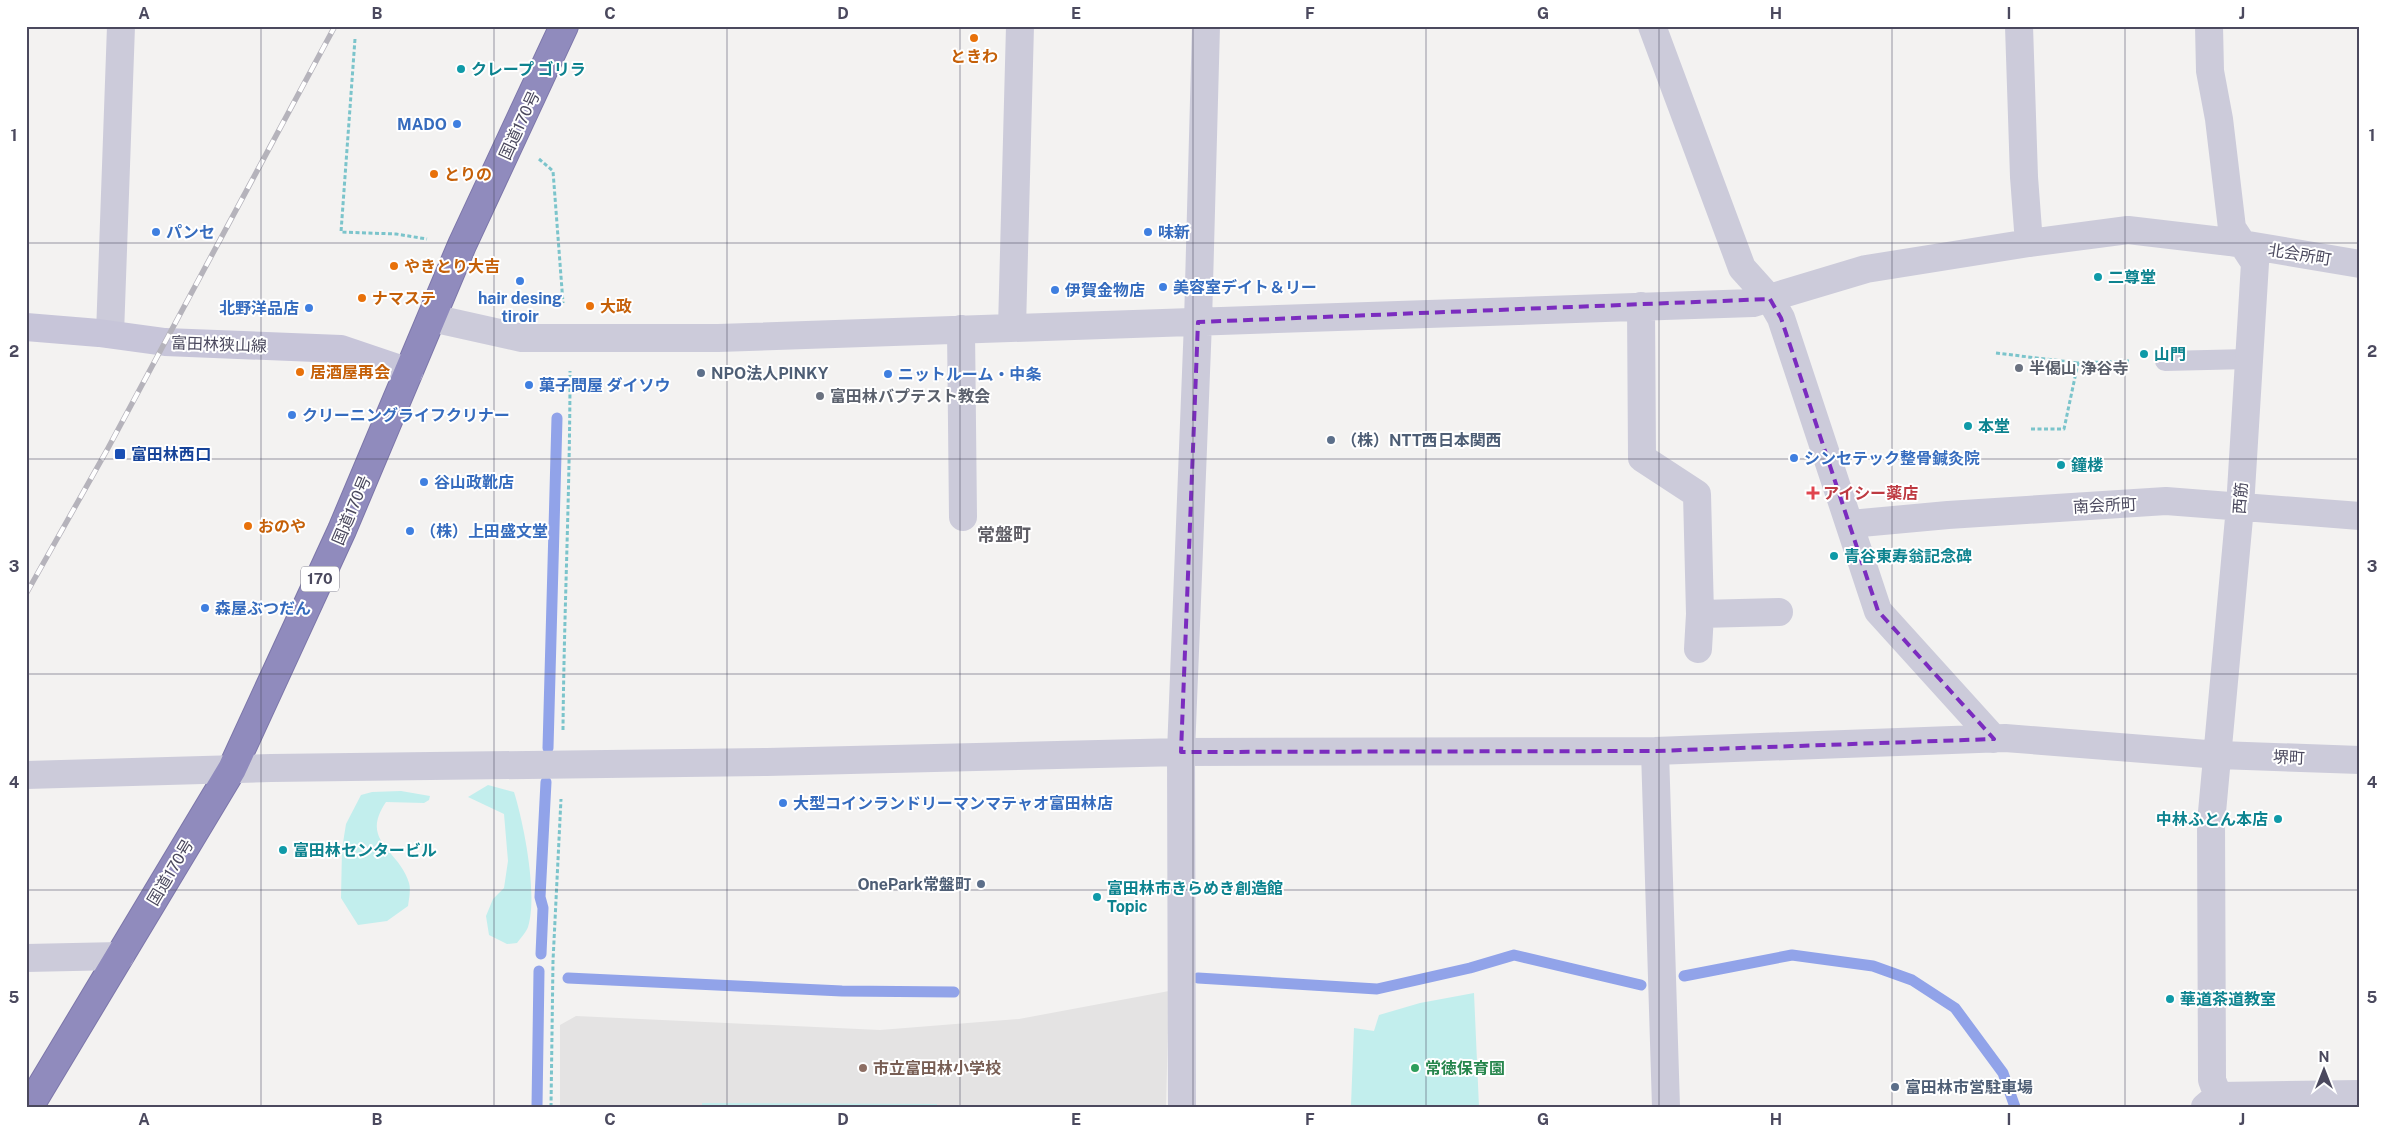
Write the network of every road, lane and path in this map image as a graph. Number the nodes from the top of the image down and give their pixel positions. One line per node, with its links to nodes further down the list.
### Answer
1 (121, 26): 21 (street)
2 (564, 26): 9 (highway, 国道170号 / 170)
3 (1020, 26): 19 (street)
4 (1206, 26): 17 (street)
5 (1652, 26): 14 (street)
6 (2019, 26): 10 (street)
7 (2209, 26): 11 (street, 西筋)
8 (355, 40): 12 (path)
9 (514, 137): 12 (highway, 国道170号 / 170); 22 (path)
10 (2030, 243): 11 (street, 北会所町); 14 (street, 北会所町)
11 (2241, 244): 13 (street, 北会所町); 24 (street, 西筋)
12 (462, 245): 16 (highway, 国道170号 / 170)
13 (2360, 264)
14 (1770, 299): 15 (street, 北会所町); 33 (street)
15 (1641, 306): 17 (street, 北会所町); 35 (street)
16 (432, 318): 22 (street, 北会所町); 28 (highway, 国道170号 / 170)
17 (1198, 322): 19 (street, 北会所町); 39 (street)
18 (26, 327): 21 (main road, 富田林狭山線)
19 (1012, 328): 20 (street, 北会所町)
20 (961, 329): 22 (street, 北会所町); 32 (street)
21 (110, 334): 28 (main road, 富田林狭山線)
22 (570, 338): 42 (path)
23 (1996, 353): 27 (path)
24 (2249, 359): 25 (lane); 30 (street, 西筋)
25 (2165, 360)
26 (2129, 361): 27 (path)
27 (2078, 362): 29 (path)
28 (409, 372): 43 (highway, 国道170号 / 170)
29 (2031, 429)
30 (2240, 507): 31 (street, 南会所町); 33 (street, 南会所町); 40 (street, 西筋)
31 (2360, 516)
32 (963, 517)
33 (1850, 524): 37 (street)
34 (1779, 612): 35 (street)
35 (1700, 614): 36 (street)
36 (1698, 650)
37 (1994, 739): 38 (street, 堺町); 40 (street, 堺町)
38 (1655, 751): 39 (street, 堺町); 52 (street)
39 (1181, 752): 42 (street, 堺町); 51 (street)
40 (2219, 755): 41 (street, 堺町); 48 (street, 西筋)
41 (2360, 760)
42 (562, 765): 43 (street, 堺町); 50 (path)
43 (232, 769): 44 (street, 堺町); 45 (highway, 国道170号 / 170)
44 (26, 775)
45 (120, 956): 46 (street); 49 (highway, 国道170号 / 170)
46 (26, 958)
47 (2360, 1094): 48 (street)
48 (2212, 1102)
49 (29, 1107)
50 (550, 1107)
51 (1182, 1107)
52 (1666, 1107)

